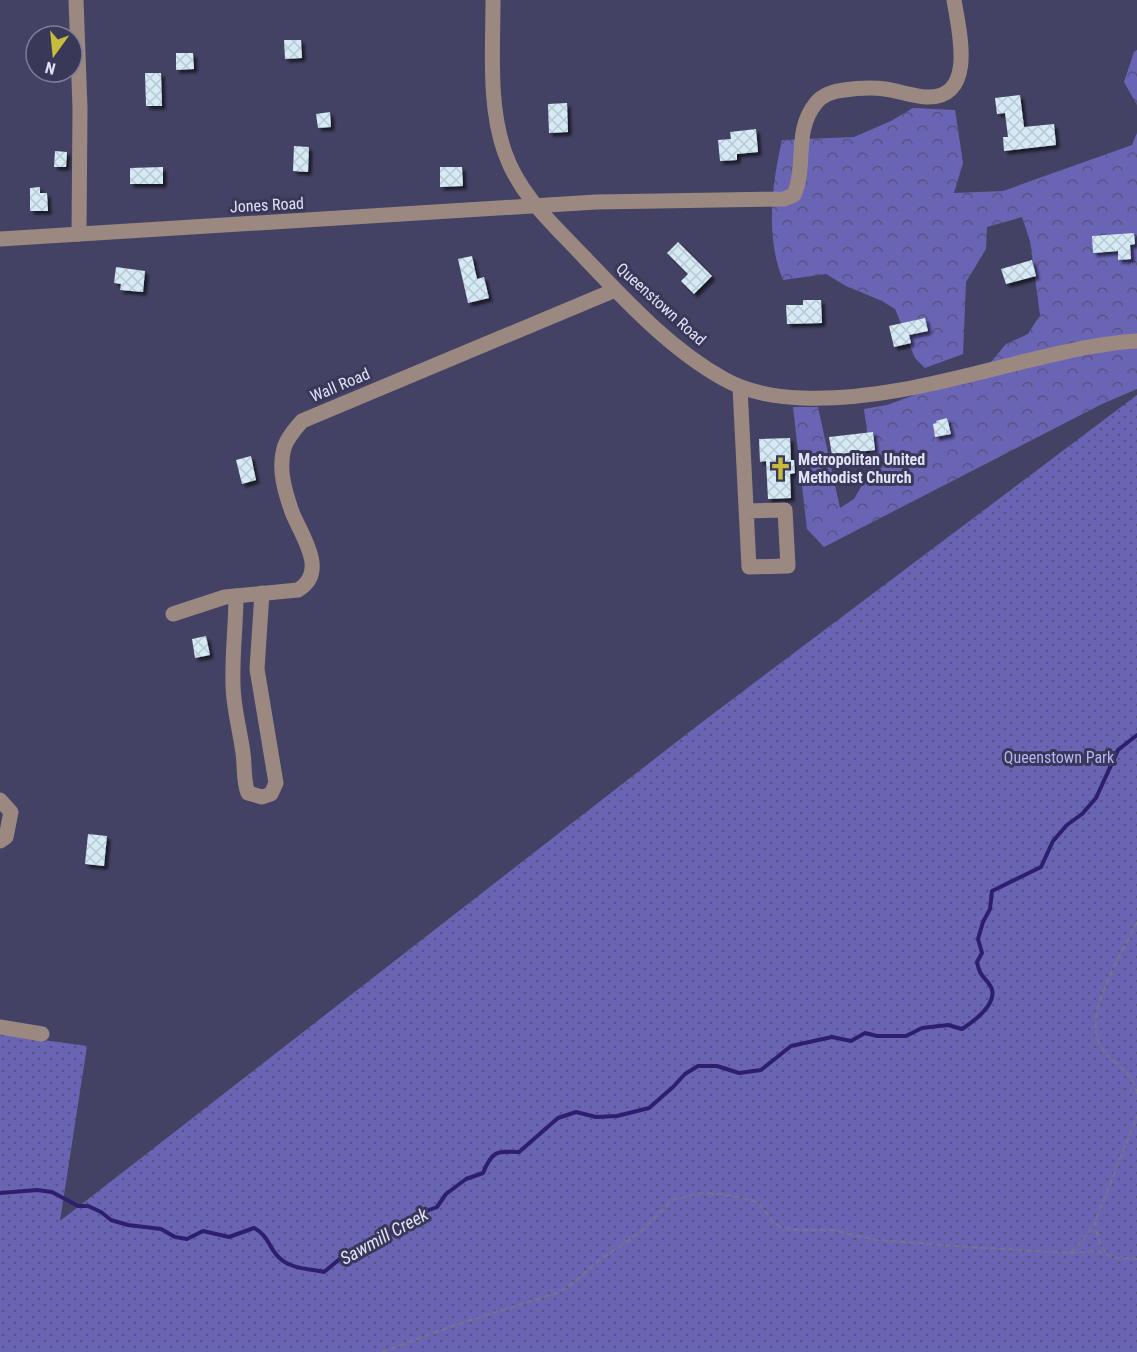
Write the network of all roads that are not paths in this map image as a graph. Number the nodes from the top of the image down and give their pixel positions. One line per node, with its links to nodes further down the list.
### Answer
1 (76, 0): 5 (street)
2 (493, 0): 4 (street, Queenstown Road)
3 (954, 0): 4 (street, Jones Road)
4 (536, 207): 5 (street, Jones Road); 7 (street, Queenstown Road)
5 (79, 234): 6 (street, Jones Road)
6 (0, 239)
7 (615, 290): 9 (street, Queenstown Road); 11 (street, Wall Road)
8 (1137, 341): 9 (street, Queenstown Road)
9 (740, 387): 10 (street)
10 (747, 511): 10 (street)
11 (262, 593): 12 (street, Wall Road); 12 (street)
12 (236, 596): 13 (street, Wall Road)
13 (173, 614)
14 (0, 801): 15 (street)
15 (0, 841)
16 (0, 1027): 17 (street)
17 (42, 1034)

